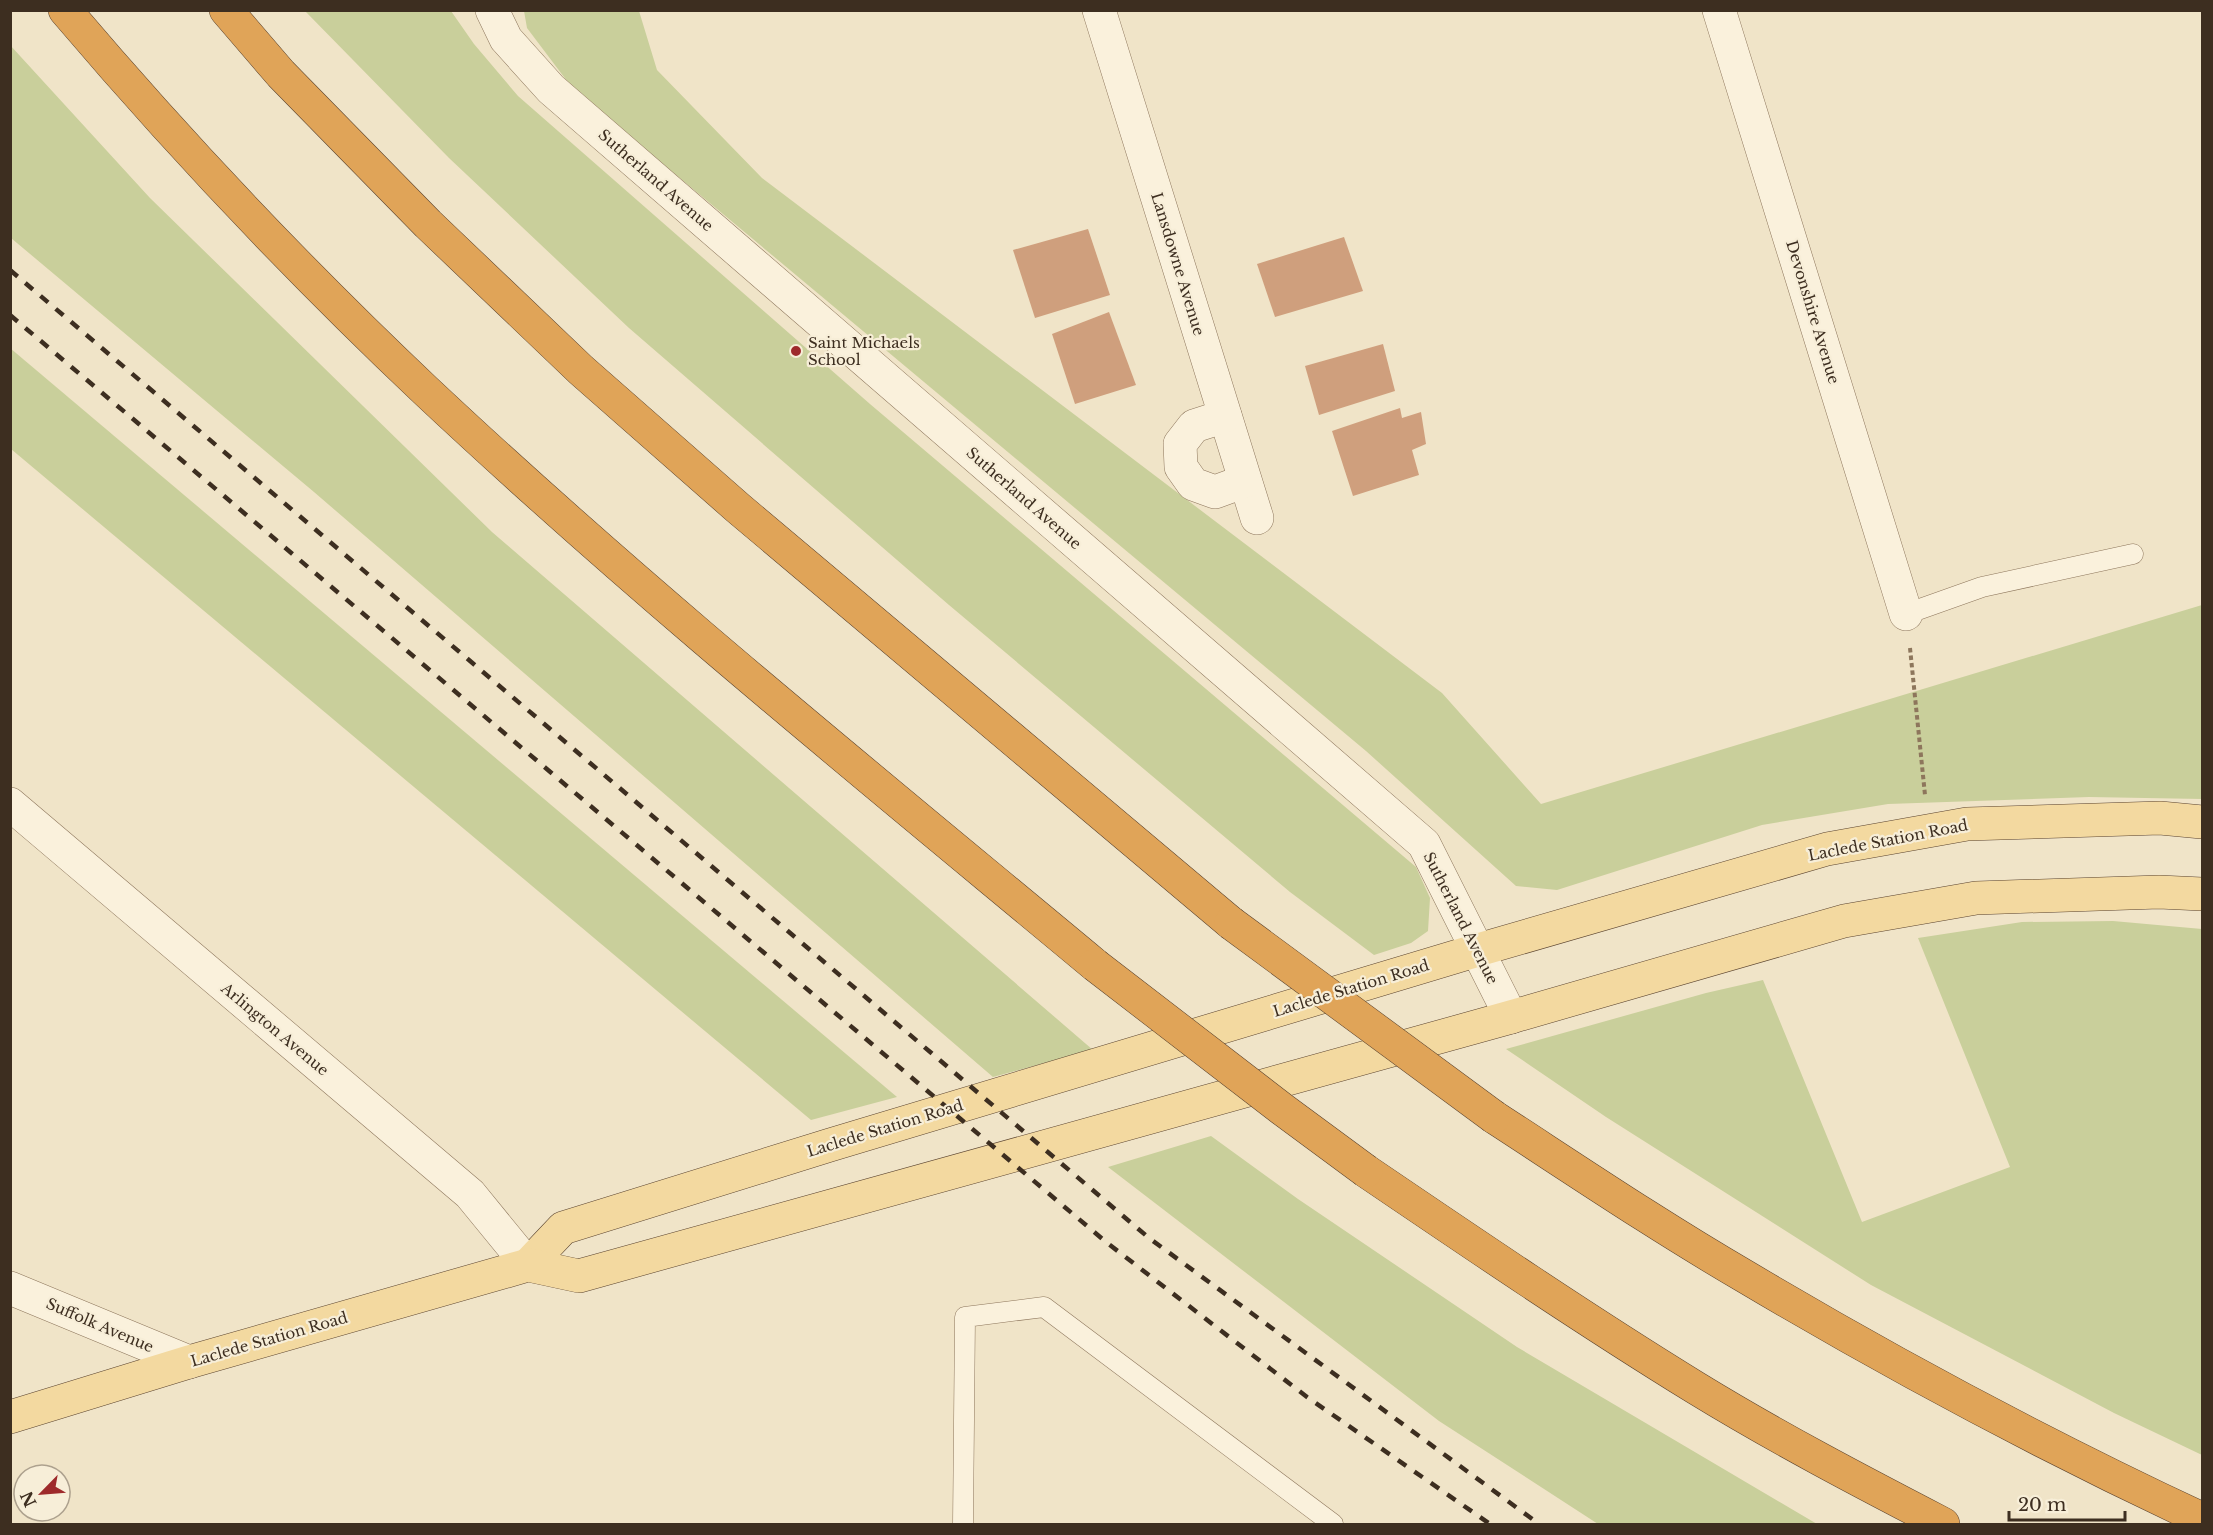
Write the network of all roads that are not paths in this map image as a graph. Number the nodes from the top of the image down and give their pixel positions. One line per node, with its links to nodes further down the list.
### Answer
1 (65, 10): 23 (highway, bridge)
2 (226, 10): 20 (highway, bridge)
3 (492, 10): 14 (street, Sutherland Avenue)
4 (1099, 10): 6 (street, Lansdowne Avenue)
5 (1719, 10): 10 (street, Devonshire Avenue)
6 (1225, 416): 7 (street, Lansdowne Avenue); 7 (street)
7 (1245, 481): 8 (street, Lansdowne Avenue)
8 (1257, 518)
9 (2133, 554): 10 (lane)
10 (1906, 614)
11 (10, 804): 16 (street, Arlington Avenue)
12 (2202, 822): 14 (main road, Laclede Station Road)
13 (2202, 894): 15 (main road, Laclede Station Road)
14 (1478, 950): 15 (street, Sutherland Avenue); 16 (main road, Laclede Station Road)
15 (1511, 1017): 16 (main road, Laclede Station Road)
16 (528, 1265): 18 (main road, Laclede Station Road)
17 (10, 1287): 18 (street, Suffolk Avenue)
18 (189, 1362): 19 (main road, Laclede Station Road)
19 (10, 1417)
20 (2202, 1519)
21 (963, 1524): 22 (lane)
22 (1333, 1524)
23 (1943, 1524)

